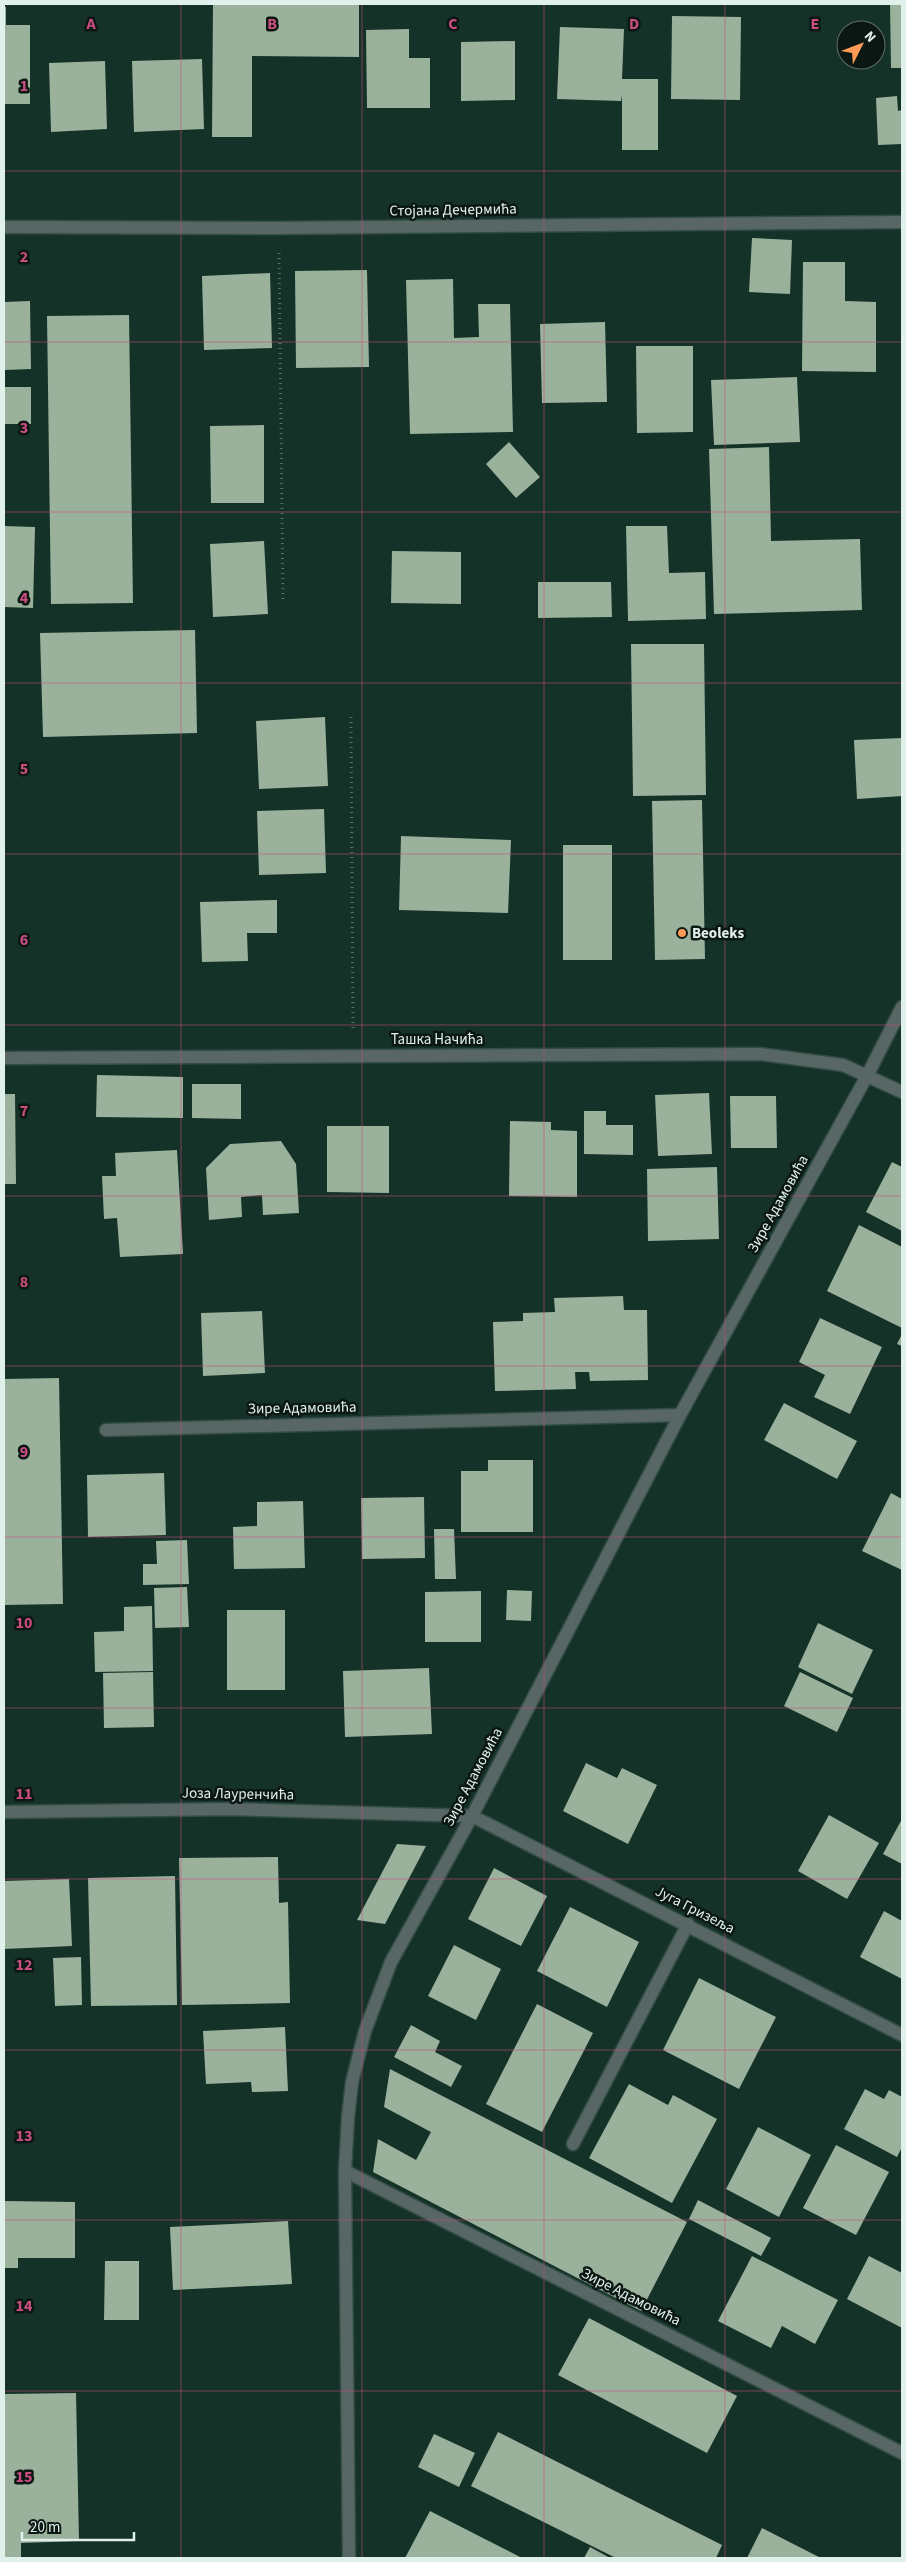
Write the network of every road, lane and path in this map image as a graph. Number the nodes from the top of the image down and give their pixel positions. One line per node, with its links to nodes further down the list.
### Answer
1 (902, 222): 3 (street, Стојана Дечермића)
2 (4, 227): 3 (street, Стојана Дечермића)
3 (279, 228): 4 (path)
4 (283, 599)
5 (351, 717): 7 (path)
6 (902, 1007): 9 (street, Зире Адамовића)
7 (354, 1055): 8 (street, Ташка Начића); 9 (street, Ташка Начића)
8 (4, 1058)
9 (868, 1074): 10 (street, Ташка Начића); 11 (street, Зире Адамовића)
10 (902, 1092)
11 (680, 1415): 12 (street, Зире Адамовића); 14 (street, Зире Адамовића)
12 (106, 1430)
13 (4, 1812): 14 (street, Јоза Лауренчића)
14 (472, 1816): 15 (street, Југа Гризеља); 18 (street, Зире Адамовића)
15 (688, 1924): 16 (street, Југа Гризеља); 17 (street)
16 (902, 2035)
17 (573, 2144)
18 (345, 2171): 19 (street, Зире Адамовића); 20 (street, Зире Адамовића)
19 (902, 2453)
20 (349, 2558)

